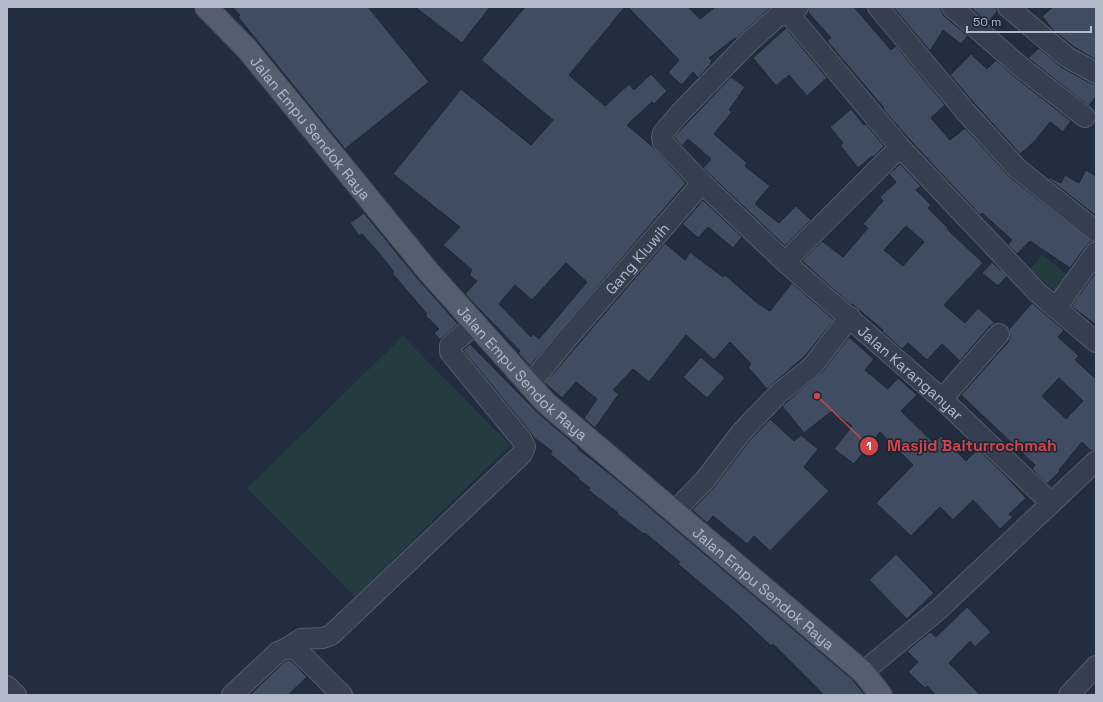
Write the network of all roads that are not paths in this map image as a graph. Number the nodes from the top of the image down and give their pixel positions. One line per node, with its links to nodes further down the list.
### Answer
1 (206, 7): 15 (main road, Jalan Empu Sendok Raya)
2 (878, 7): 10 (street)
3 (952, 7): 7 (street)
4 (1008, 7): 6 (street)
5 (793, 11): 8 (street); 9 (street)
6 (1096, 73)
7 (1086, 116)
8 (900, 146): 12 (street); 13 (street)
9 (702, 183): 12 (street, Jalan Karanganyar); 18 (street, Gang Kluwih)
10 (1096, 231)
11 (1096, 252): 13 (street)
12 (786, 262): 14 (street, Jalan Karanganyar)
13 (1056, 308): 17 (street)
14 (850, 318): 19 (street, Jalan Karanganyar); 22 (street)
15 (476, 323): 18 (main road, Jalan Empu Sendok Raya); 23 (street)
16 (999, 334): 19 (street)
17 (1096, 342)
18 (530, 384): 22 (main road, Jalan Empu Sendok Raya)
19 (942, 399): 21 (street, Jalan Karanganyar)
20 (1096, 461): 21 (street)
21 (1051, 503): 25 (street)
22 (674, 512): 25 (main road, Jalan Empu Sendok Raya)
23 (287, 648): 28 (street); 29 (street)
24 (1096, 666): 31 (street)
25 (863, 672): 30 (main road, Jalan Empu Sendok Raya)
26 (7, 686): 27 (street)
27 (16, 695)
28 (232, 695)
29 (342, 695)
30 (881, 695)
31 (1069, 695)

